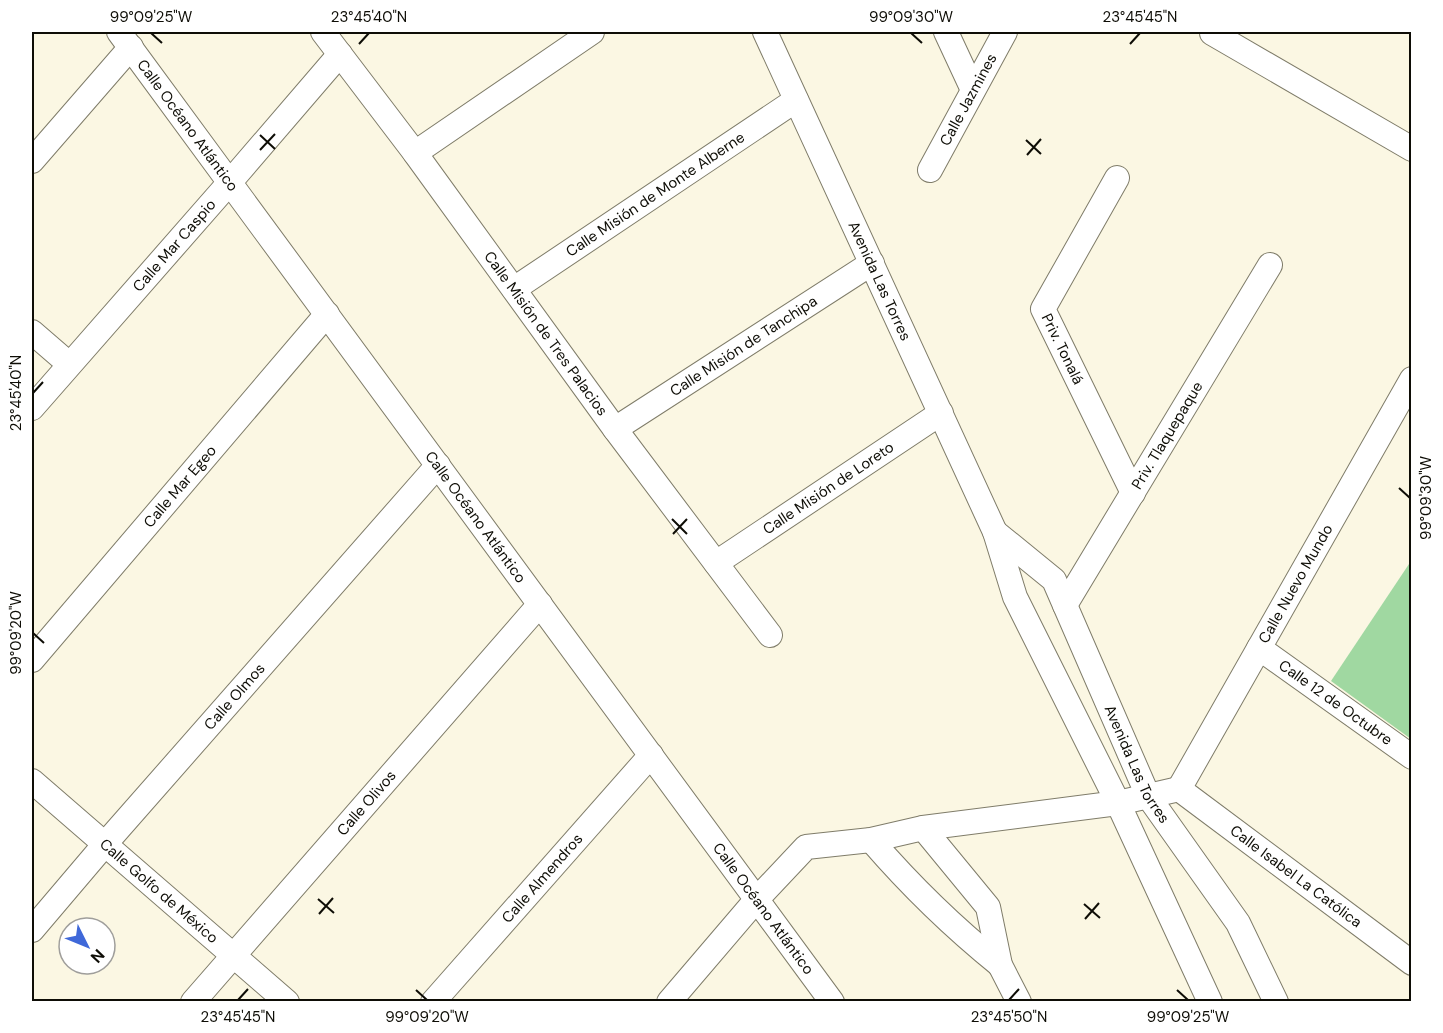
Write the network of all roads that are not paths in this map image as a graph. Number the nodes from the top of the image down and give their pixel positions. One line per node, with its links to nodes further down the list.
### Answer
1 (323, 32): 8 (street, Calle Misión de Tres Palacios)
2 (592, 32): 12 (street)
3 (765, 32): 10 (street, Avenida Las Torres)
4 (946, 32): 9 (street)
5 (1005, 32): 9 (street, Calle Jazmines)
6 (1213, 32): 11 (street)
7 (125, 39): 13 (street); 16 (street, Calle Océano Atlántico)
8 (340, 54): 12 (street, Calle Misión de Tres Palacios); 16 (street, Calle Mar Caspio)
9 (973, 90): 14 (street, Calle Jazmines)
10 (796, 100): 17 (street, Avenida Las Torres); 19 (street, Calle Misión de Monte Alberne)
11 (1412, 149)
12 (415, 153): 19 (street, Calle Misión de Tres Palacios)
13 (32, 161)
14 (930, 170)
15 (1117, 178): 28 (street, Priv. Tonalá)
16 (230, 182): 20 (street, Calle Océano Atlántico); 22 (street, Calle Mar Caspio)
17 (872, 263): 25 (street, Avenida Las Torres); 26 (street, Calle Misión de Tanchipa)
18 (1270, 265): 28 (street, Priv. Tlaquepaque)
19 (514, 289): 26 (street, Calle Misión de Tres Palacios)
20 (327, 314): 27 (street, Calle Océano Atlántico); 35 (street, Calle Mar Egeo)
21 (32, 332): 22 (street)
22 (69, 364): 24 (street, Calle Mar Caspio)
23 (1412, 379): 34 (street, Calle Nuevo Mundo)
24 (32, 408)
25 (941, 413): 29 (street, Avenida Las Torres); 30 (street, Calle Misión de Loreto)
26 (615, 429): 30 (street, Calle Misión de Tres Palacios)
27 (438, 465): 31 (street, Calle Océano Atlántico); 44 (street, Calle Olmos)
28 (1132, 493): 32 (street, Priv. Tlaquepaque)
29 (995, 532): 32 (street, Avenida Las Torres); 41 (street, Avenida Las Torres)
30 (716, 563): 33 (street, Calle Misión de Tres Palacios)
31 (540, 604): 36 (street, Calle Océano Atlántico); 47 (street, Calle Olivos)
32 (1065, 605): 40 (street, Avenida Las Torres)
33 (770, 635)
34 (1259, 648): 37 (street, Calle 12 de Octubre); 39 (street, Calle Nuevo Mundo)
35 (32, 660)
36 (651, 755): 45 (street, Calle Océano Atlántico); 52 (street, Calle Almendros)
37 (1412, 757)
38 (32, 781): 44 (street, Calle Golfo de México)
39 (1179, 789): 40 (street); 48 (street, Calle Isabel La Católica)
40 (1148, 796): 41 (street); 57 (street, Avenida Las Torres)
41 (1118, 803): 42 (street); 56 (street, Avenida Las Torres)
42 (923, 828): 43 (street); 49 (street)
43 (871, 840): 45 (street); 49 (street)
44 (105, 844): 46 (street, Calle Olmos); 47 (street, Calle Golfo de México)
45 (757, 899): 53 (street); 54 (street, Calle Océano Atlántico)
46 (32, 930)
47 (233, 955): 50 (street, Calle Olivos); 51 (street, Calle Golfo de México)
48 (1412, 963)
49 (1000, 965): 55 (street)
50 (193, 1002)
51 (287, 1002)
52 (433, 1002)
53 (669, 1002)
54 (832, 1002)
55 (1019, 1002)
56 (1210, 1002)
57 (1276, 1002)

